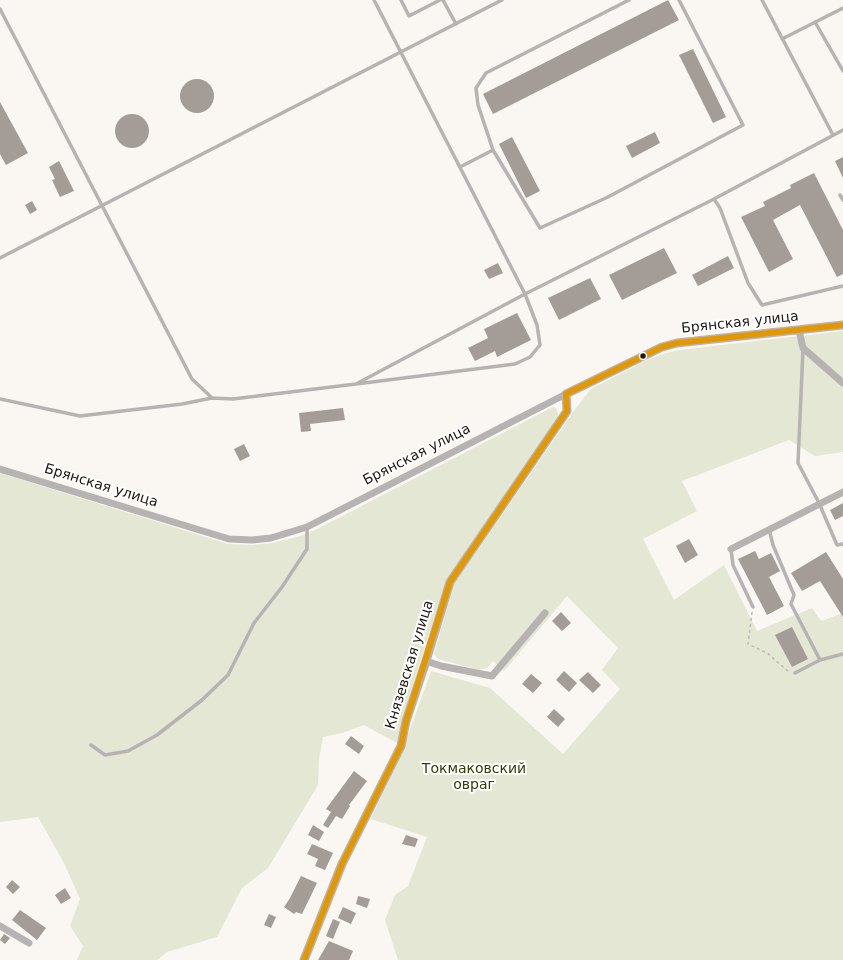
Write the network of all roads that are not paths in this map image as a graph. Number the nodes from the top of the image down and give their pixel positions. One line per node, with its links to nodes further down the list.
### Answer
1 (374, 0): 14 (lane)
2 (401, 0): 3 (lane)
3 (440, 0)
4 (443, 0): 12 (lane)
5 (502, 0): 12 (lane)
6 (629, 0): 18 (lane)
7 (678, 0): 18 (lane)
8 (762, 0): 13 (lane)
9 (843, 8): 11 (lane)
10 (0, 10): 23 (lane)
11 (815, 22): 13 (lane); 15 (lane)
12 (456, 24): 14 (lane)
13 (782, 38): 17 (lane)
14 (401, 53): 19 (lane); 23 (lane)
15 (843, 70)
16 (843, 130): 17 (lane)
17 (833, 135): 21 (lane)
18 (493, 150): 19 (lane)
19 (460, 167): 26 (lane)
20 (840, 195): 22 (lane)
21 (714, 199): 25 (lane); 26 (lane)
22 (843, 200)
23 (101, 206): 24 (lane); 33 (lane)
24 (0, 258)
25 (843, 286)
26 (525, 294): 31 (lane); 31 (lane)
27 (843, 325): 28 (street, Брянская улица)
28 (799, 330): 29 (street); 32 (street, Брянская улица)
29 (803, 348): 30 (street); 37 (lane)
30 (843, 383)
31 (356, 384): 33 (lane)
32 (566, 394): 38 (street, Брянская улица); 46 (street, Князевская улица)
33 (212, 398): 34 (lane)
34 (0, 399)
35 (0, 469): 38 (street, Брянская улица)
36 (843, 492): 37 (street)
37 (820, 503): 39 (street); 40 (lane)
38 (307, 527): 48 (lane)
39 (769, 529): 41 (street); 45 (lane)
40 (843, 544)
41 (731, 549): 42 (lane)
42 (753, 606)
43 (545, 613): 46 (street)
44 (843, 654): 45 (lane)
45 (820, 660): 47 (lane)
46 (426, 661): 51 (street, Князевская улица)
47 (796, 673)
48 (91, 745)
49 (0, 926): 50 (street)
50 (29, 943)
51 (304, 960)

